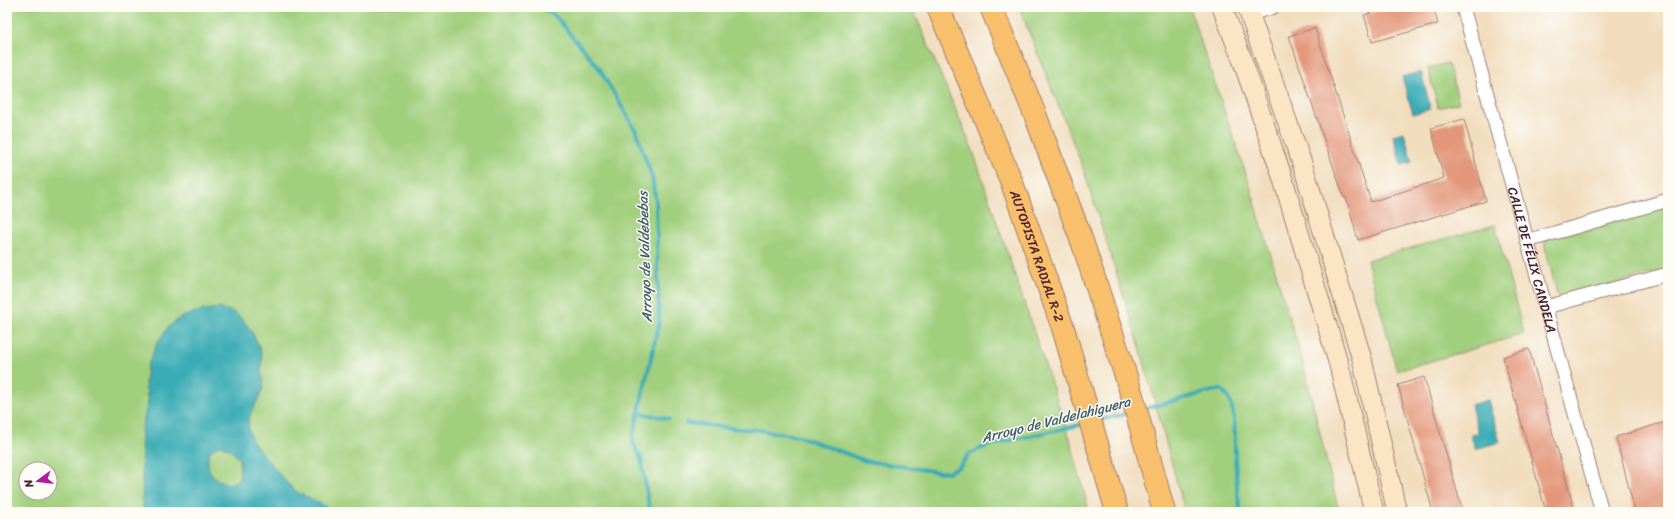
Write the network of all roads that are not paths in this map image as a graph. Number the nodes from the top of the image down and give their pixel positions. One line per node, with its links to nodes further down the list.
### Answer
1 (938, 7): 11 (highway, AUTOPISTA RADIAL R-2)
2 (991, 7): 12 (highway)
3 (1222, 7): 13 (street)
4 (1273, 7): 6 (street)
5 (1463, 7): 8 (street, CALLE DE FÉLIX CANDELA)
6 (1249, 10): 14 (street)
7 (1668, 200): 8 (street)
8 (1527, 241): 10 (street, CALLE DE FÉLIX CANDELA)
9 (1668, 274): 10 (street)
10 (1546, 307): 15 (street, CALLE DE FÉLIX CANDELA)
11 (1118, 512)
12 (1164, 512)
13 (1374, 512)
14 (1397, 512)
15 (1602, 512)

